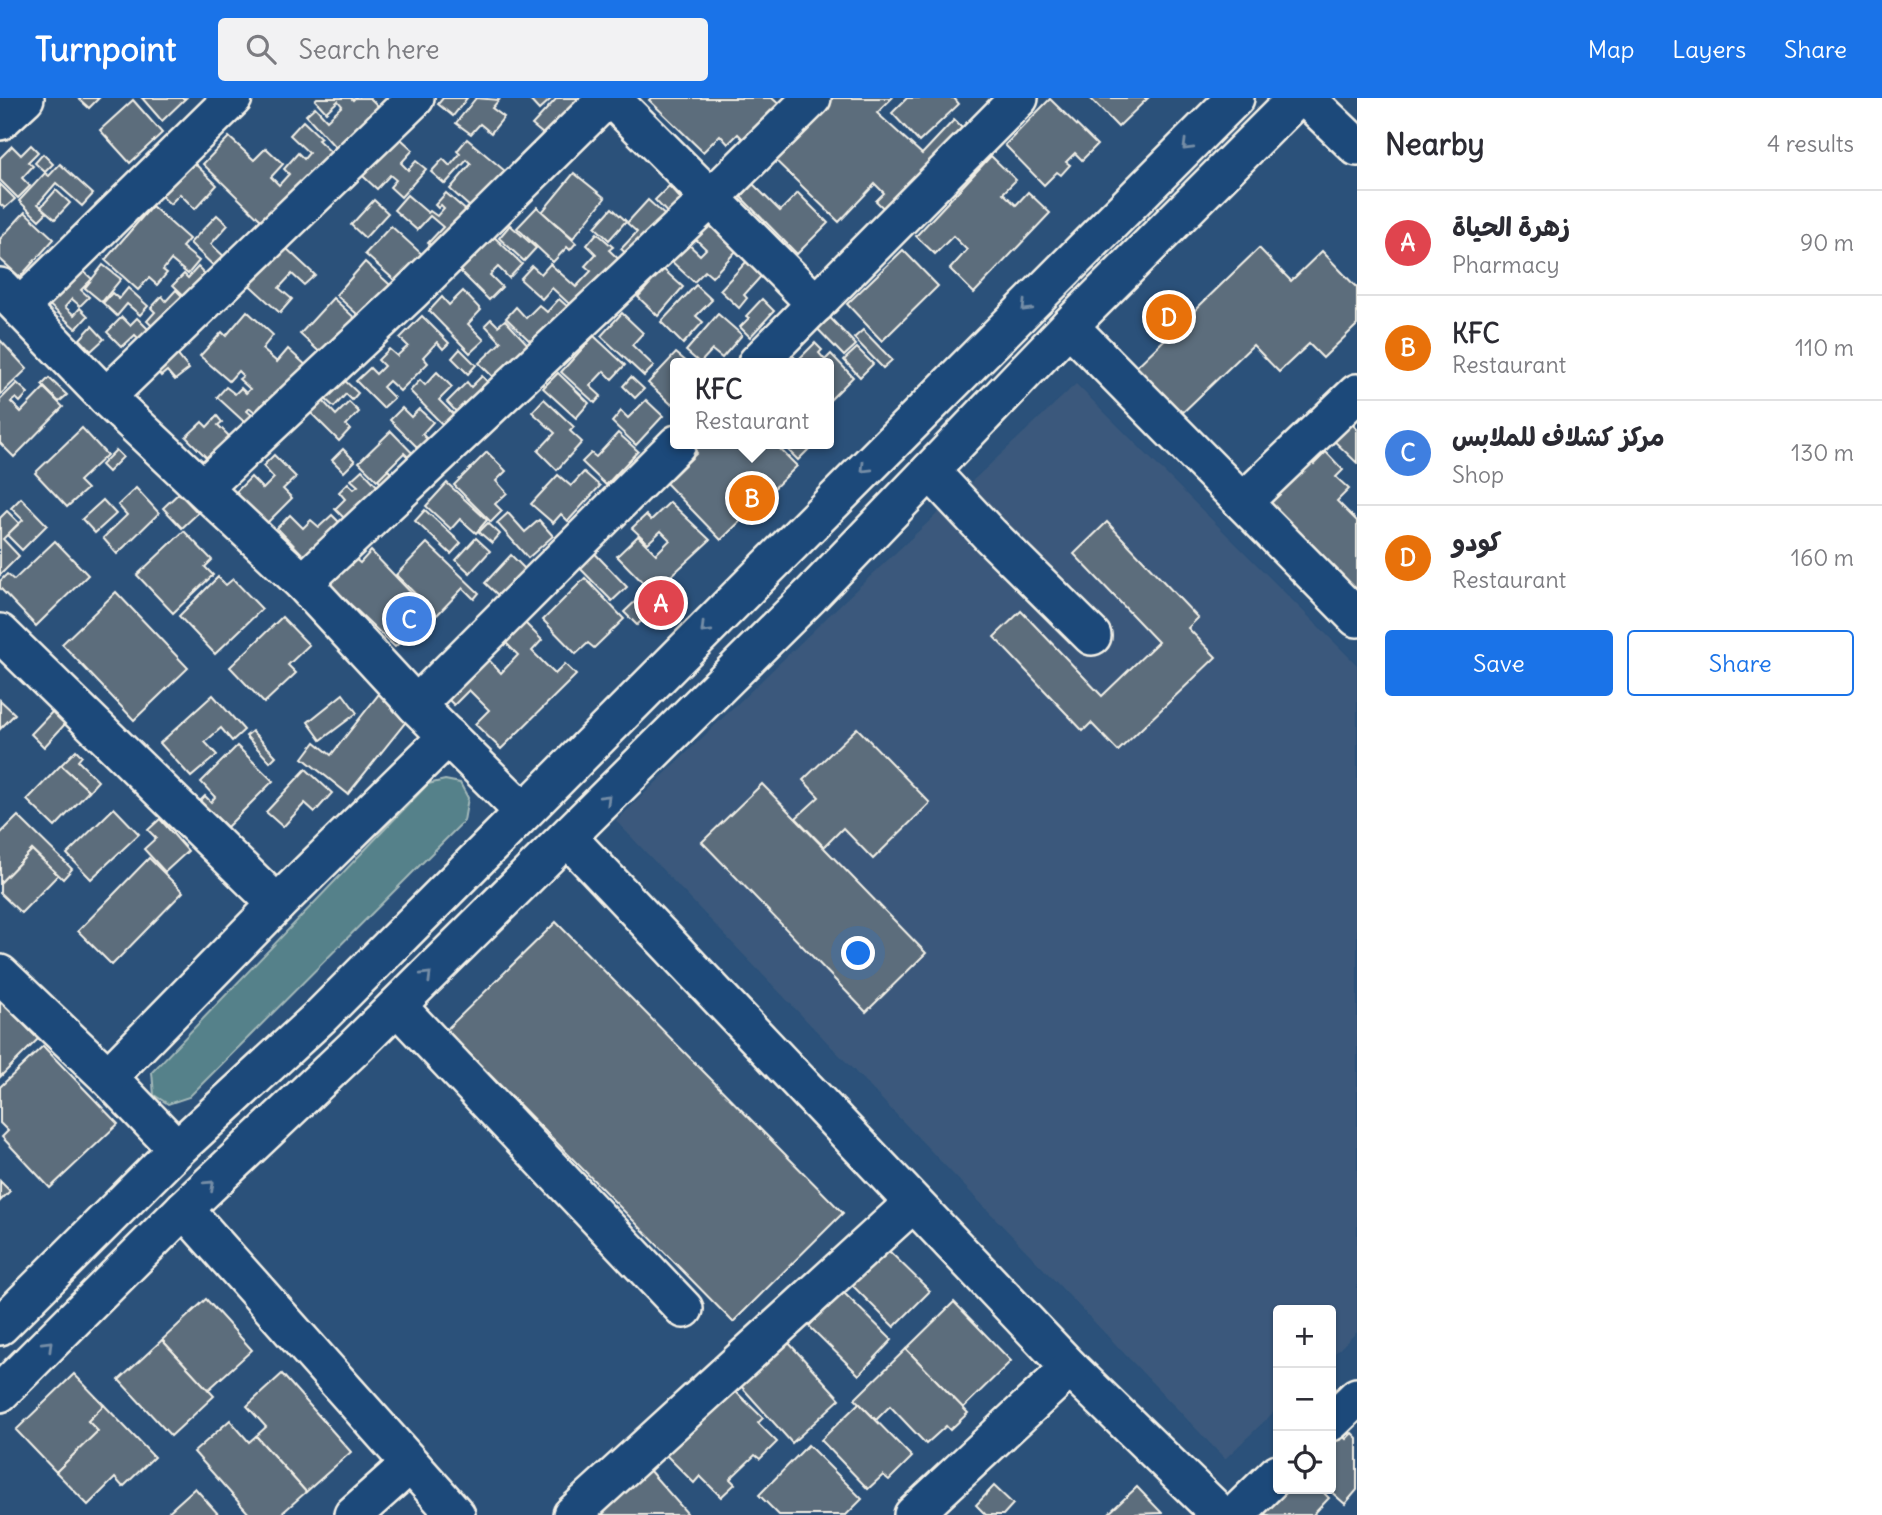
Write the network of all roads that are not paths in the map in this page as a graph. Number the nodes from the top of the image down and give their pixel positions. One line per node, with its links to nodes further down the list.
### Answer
1 (25, 98): 10 (street)
2 (233, 98): 13 (street)
3 (415, 98): 18 (street)
4 (609, 98): 12 (street); 21 (street)
5 (812, 98): 12 (street)
6 (1019, 98): 14 (street)
7 (1236, 98): 29 (street, one-way to 29)
8 (1297, 98): 15 (street)
9 (1306, 98): 11 (street)
10 (0, 121)
11 (1357, 147)
12 (712, 197): 14 (street); 23 (street)
13 (10, 297): 18 (street)
14 (816, 304): 16 (street)
15 (1069, 327): 20 (street); 22 (street)
16 (762, 358)
17 (1357, 393): 22 (street)
18 (106, 397): 21 (street)
19 (672, 449): 27 (street)
20 (930, 471): 26 (street); 30 (street, one-way to 20)
21 (204, 487): 23 (street)
22 (1243, 502): 24 (street)
23 (303, 583): 27 (street)
24 (1357, 618)
25 (0, 633): 31 (street)
26 (1092, 636)
27 (416, 705): 28 (street)
28 (448, 736): 29 (street); 31 (street)
29 (523, 811): 34 (street)
30 (568, 838): 33 (street, one-way to 30); 38 (street)
31 (277, 904): 36 (street)
32 (0, 974): 36 (street)
33 (397, 1006): 35 (street); 40 (street)
34 (321, 1016): 35 (street); 37 (street)
35 (354, 1048): 39 (street, one-way to 35)
36 (107, 1077): 37 (street)
37 (177, 1149): 41 (street)
38 (912, 1204): 42 (street); 50 (street)
39 (184, 1209): 43 (street, one-way to 39); 46 (street)
40 (684, 1309)
41 (0, 1326)
42 (1070, 1368): 51 (street); 52 (street)
43 (0, 1393)
44 (1357, 1397): 45 (street)
45 (1336, 1417)
46 (409, 1465): 48 (street); 49 (street)
47 (1273, 1478): 53 (street)
48 (353, 1515)
49 (456, 1515)
50 (572, 1515)
51 (914, 1515)
52 (1221, 1515)
53 (1235, 1515)

